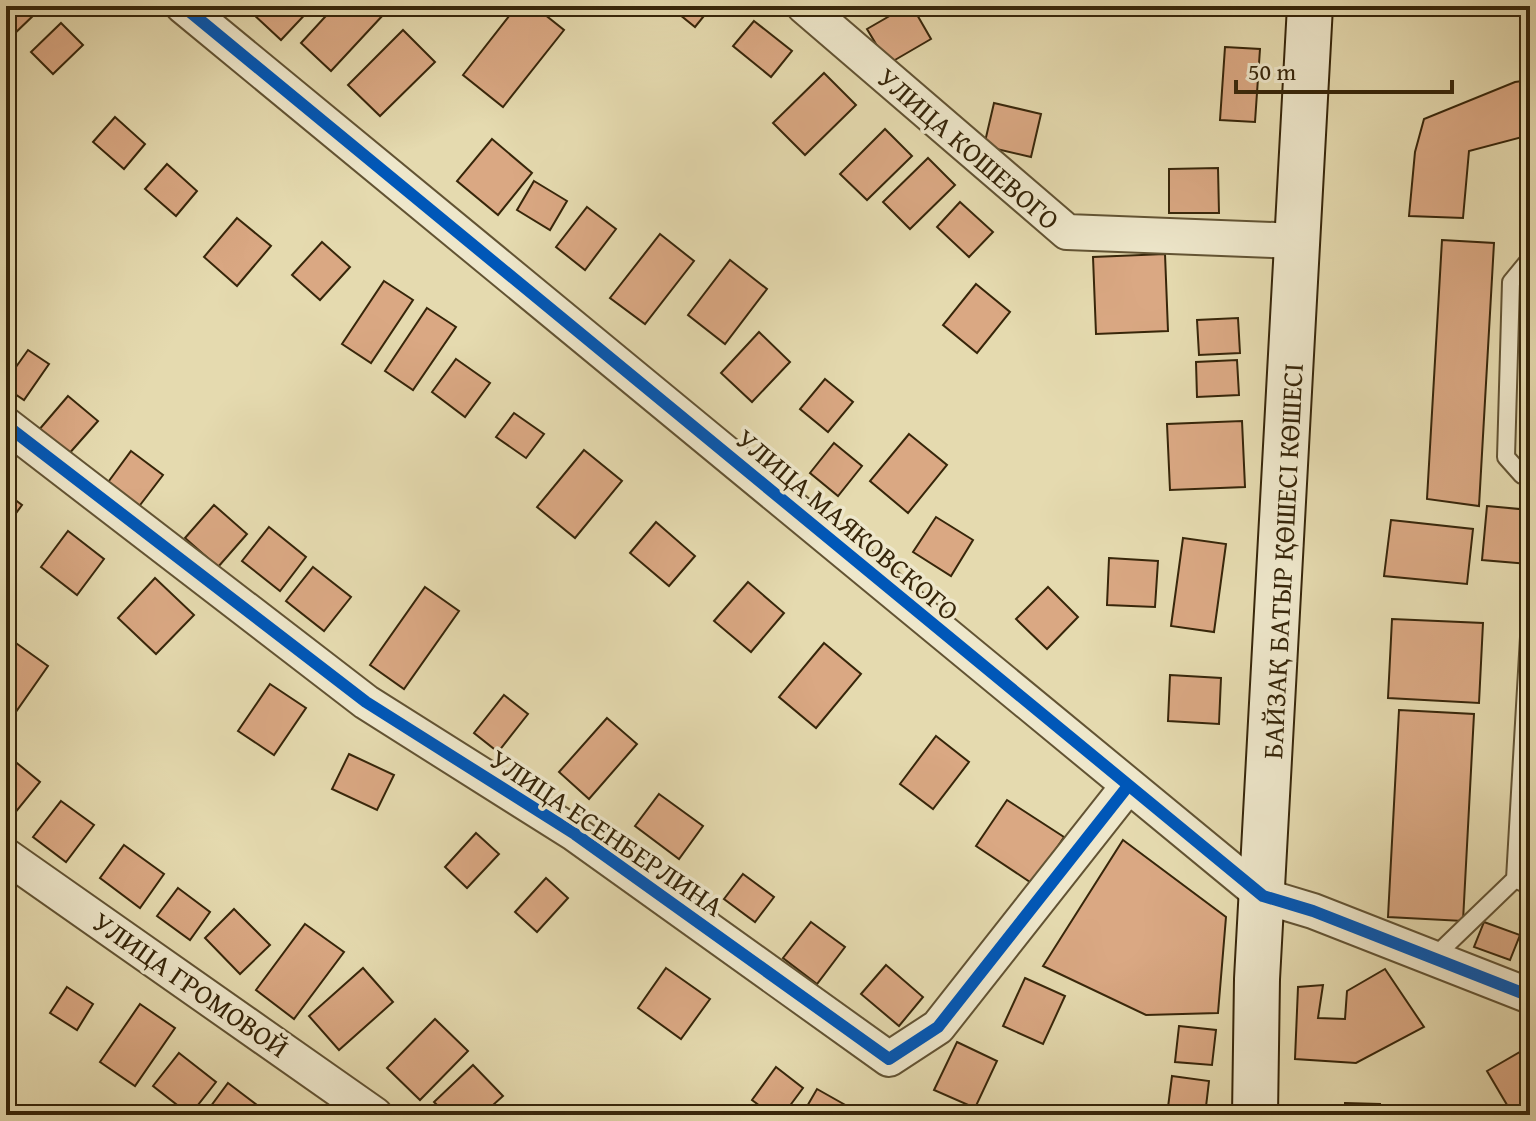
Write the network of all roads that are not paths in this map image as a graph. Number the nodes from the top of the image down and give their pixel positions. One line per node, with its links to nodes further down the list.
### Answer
1 (183, 6): 9 (street, УЛИЦА МАЯКОВСКОГО)
2 (804, 6): 4 (street, УЛИЦА КОШЕВОГО)
3 (1310, 6): 4 (main road, БАЙЗАҚ БАТЫР ҚӨШЕСІ КӨШЕСІ)
4 (1299, 241): 13 (main road, БАЙЗАҚ БАТЫР ҚӨШЕСІ КӨШЕСІ)
5 (1530, 259): 7 (lane)
6 (6, 425): 9 (street, УЛИЦА ЕСЕНБЕРЛИНА)
7 (1530, 476)
8 (1529, 637): 11 (lane)
9 (1128, 786): 13 (street, УЛИЦА МАЯКОВСКОГО)
10 (6, 856): 16 (street, УЛИЦА ГРОМОВОЙ)
11 (1523, 858): 12 (lane)
12 (1522, 882): 14 (lane)
13 (1263, 896): 14 (street, УЛИЦА МАЯКОВСКОГО); 17 (main road, БАЙЗАҚ БАТЫР ҚӨШЕСІ КӨШЕСІ)
14 (1433, 958): 15 (street, УЛИЦА МАЯКОВСКОГО)
15 (1530, 996)
16 (375, 1115)
17 (1255, 1115)

